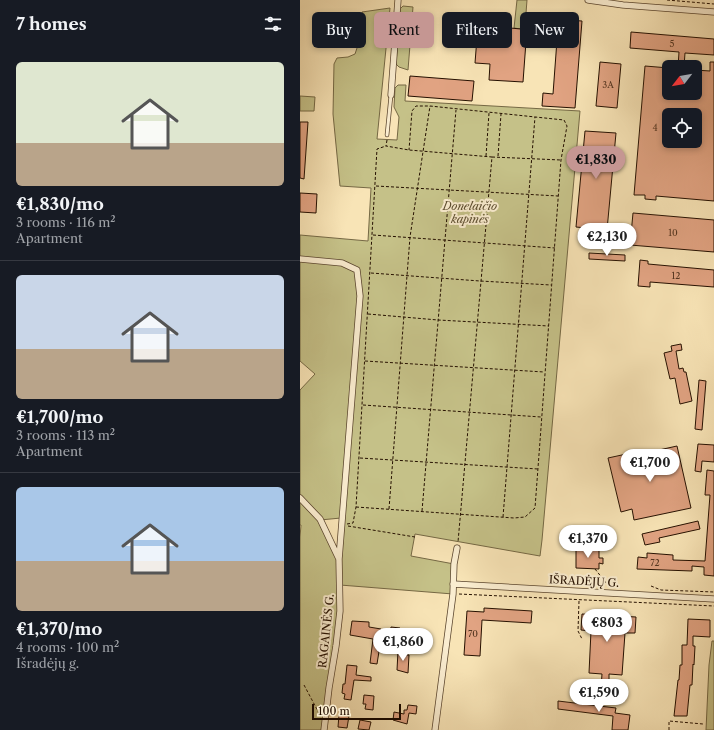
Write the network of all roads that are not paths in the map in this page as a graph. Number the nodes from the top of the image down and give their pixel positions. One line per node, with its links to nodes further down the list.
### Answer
1 (398, 0): 4 (street)
2 (588, 0): 3 (street)
3 (714, 12)
4 (391, 95): 5 (lane)
5 (387, 135)
6 (300, 259): 9 (street)
7 (300, 498): 9 (street, RAGAINĖS G.)
8 (457, 548): 10 (street)
9 (339, 559): 12 (street, RAGAINĖS G.)
10 (453, 584): 11 (street, IŠRADĖJŲ G.); 13 (street)
11 (714, 599)
12 (324, 730)
13 (435, 730)

